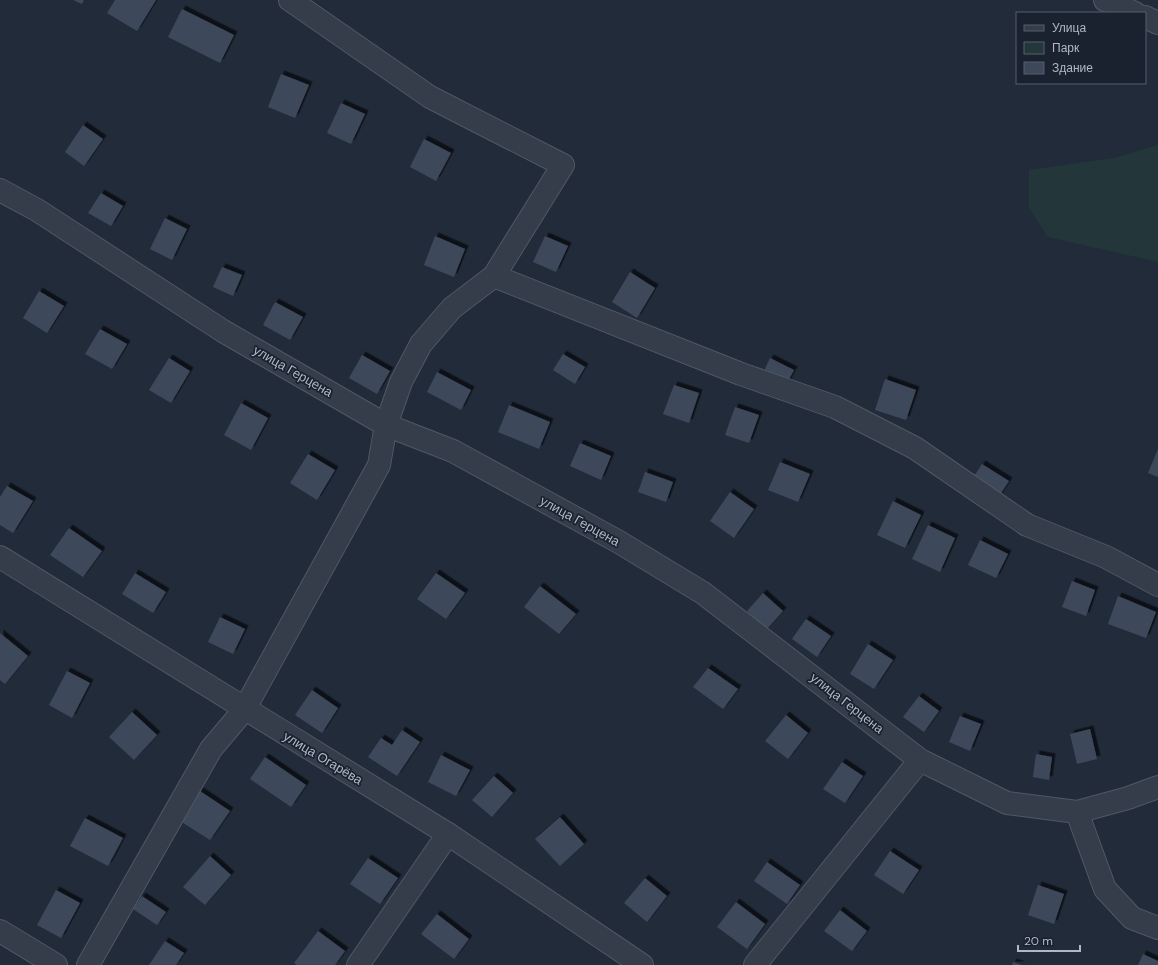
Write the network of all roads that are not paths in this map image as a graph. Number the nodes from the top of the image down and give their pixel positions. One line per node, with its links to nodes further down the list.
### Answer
1 (290, 0): 7 (street)
2 (1105, 0): 3 (street)
3 (1134, 12)
4 (1146, 17): 5 (street)
5 (1158, 22)
6 (0, 190): 8 (street, улица Герцена)
7 (494, 276): 8 (street); 10 (street)
8 (386, 424): 11 (street); 12 (street, улица Герцена)
9 (0, 557): 11 (street, улица Огарёва)
10 (1158, 585)
11 (244, 710): 15 (street, улица Огарёва); 19 (street)
12 (920, 760): 14 (street, улица Герцена); 22 (street)
13 (1158, 787): 14 (street, улица Герцена)
14 (1077, 812): 16 (street)
15 (448, 834): 20 (street); 21 (street, улица Огарёва)
16 (1158, 928)
17 (0, 931): 18 (street)
18 (56, 965)
19 (88, 965)
20 (358, 965)
21 (642, 965)
22 (755, 965)

